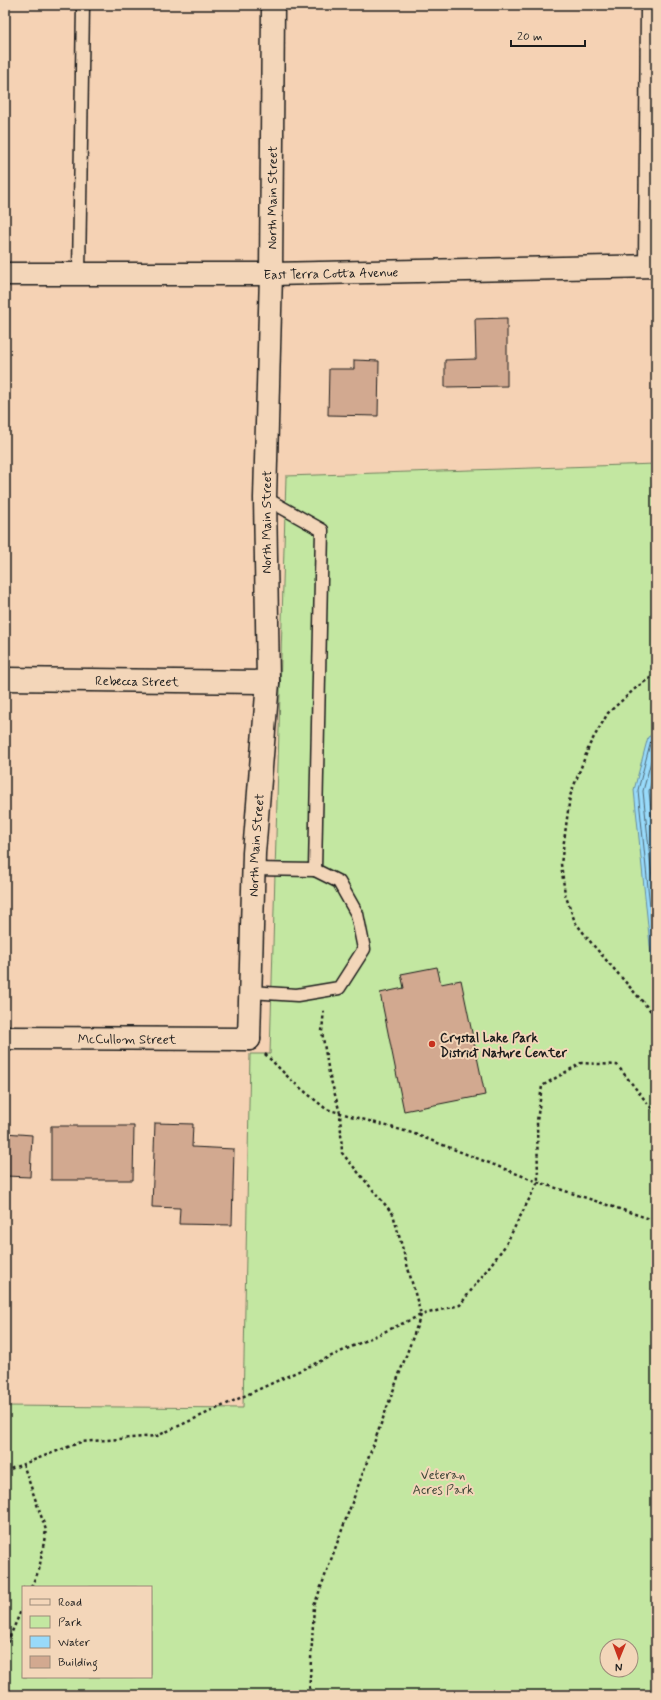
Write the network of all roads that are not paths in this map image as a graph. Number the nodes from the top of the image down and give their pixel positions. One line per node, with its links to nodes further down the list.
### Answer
1 (83, 5): 6 (lane)
2 (273, 5): 7 (street, North Main Street)
3 (652, 5): 4 (street)
4 (653, 266): 7 (street, East Terra Cotta Avenue)
5 (5, 274): 6 (street, East Terra Cotta Avenue)
6 (78, 274): 7 (street, East Terra Cotta Avenue)
7 (271, 274): 8 (street, North Main Street)
8 (264, 498): 10 (street, North Main Street); 12 (lane)
9 (5, 679): 10 (street, Rebecca Street)
10 (268, 682): 11 (street, North Main Street)
11 (253, 869): 12 (lane); 13 (street, North Main Street)
12 (315, 870): 13 (lane)
13 (250, 992): 15 (street, North Main Street)
14 (5, 1038): 15 (street, McCullom Street)
15 (249, 1039)

